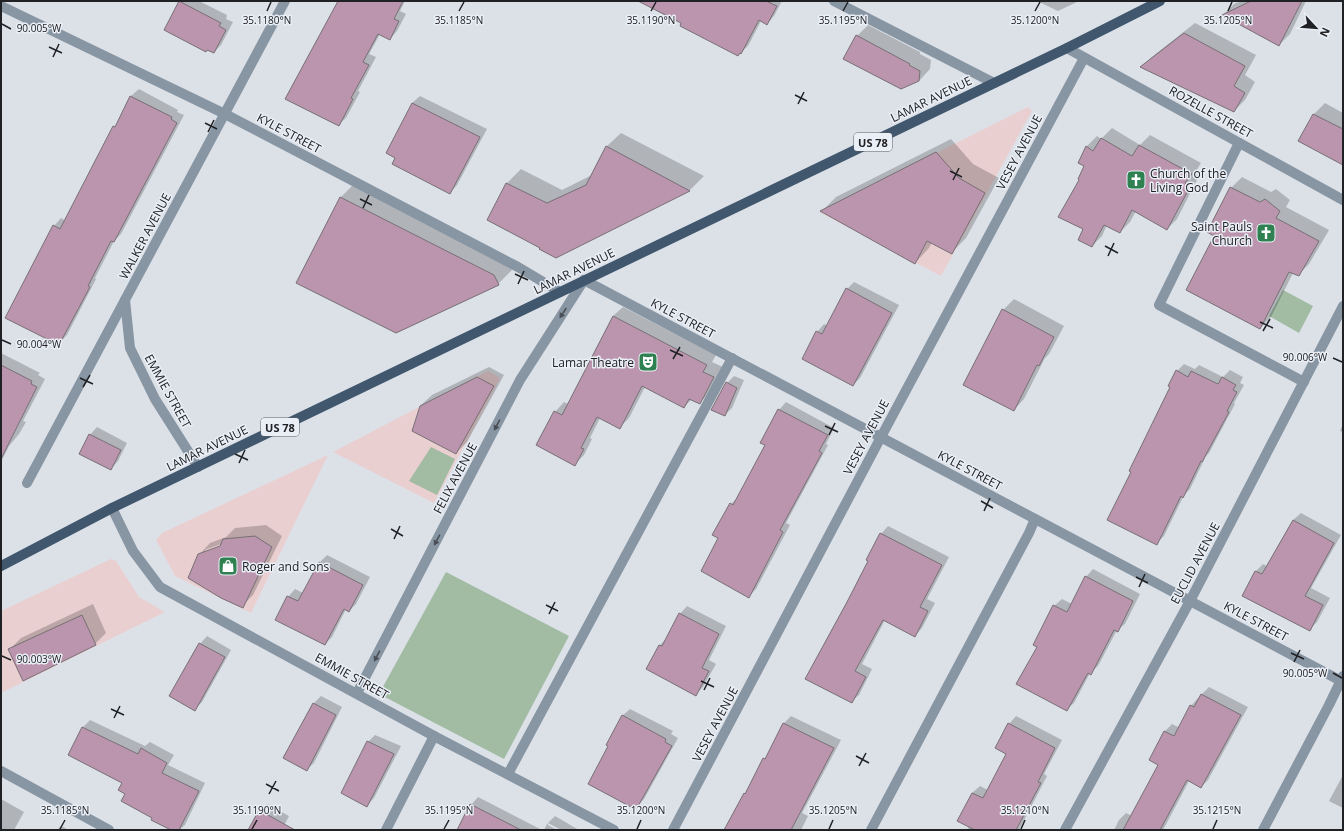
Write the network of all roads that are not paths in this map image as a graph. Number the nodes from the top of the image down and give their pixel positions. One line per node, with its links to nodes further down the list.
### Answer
1 (285, 1): 8 (street, WALKER AVENUE)
2 (834, 1): 7 (street)
3 (1160, 1): 5 (main road, LAMAR AVENUE / US 78)
4 (1, 6): 8 (street, KYLE STREET)
5 (1067, 48): 6 (street, ROZELLE STREET); 7 (main road, LAMAR AVENUE / US 78)
6 (1084, 58): 9 (street, ROZELLE STREET); 17 (street, VESEY AVENUE)
7 (994, 83): 11 (main road, LAMAR AVENUE / US 78)
8 (225, 114): 12 (street, KYLE STREET); 13 (street, WALKER AVENUE)
9 (1239, 143): 10 (street, ROZELLE STREET); 16 (street)
10 (1343, 200)
11 (584, 280): 12 (main road, LAMAR AVENUE / US 78); 15 (street, KYLE STREET); 25 (street, FELIX AVENUE, one-way to 25)
12 (560, 292): 18 (main road, LAMAR AVENUE / US 78)
13 (125, 300): 18 (street, EMMIE STREET); 19 (street, WALKER AVENUE)
14 (1343, 306): 16 (street, EUCLID AVENUE)
15 (732, 358): 17 (street, KYLE STREET); 28 (street)
16 (1304, 382): 23 (street, EUCLID AVENUE)
17 (881, 437): 21 (street, KYLE STREET); 32 (street, VESEY AVENUE)
18 (198, 467): 20 (main road, LAMAR AVENUE / US 78)
19 (27, 483)
20 (112, 508): 22 (main road, LAMAR AVENUE / US 78); 25 (street, EMMIE STREET)
21 (1035, 519): 23 (street, KYLE STREET); 33 (street)
22 (1, 566)
23 (1190, 601): 24 (street, KYLE STREET); 34 (street, EUCLID AVENUE)
24 (1342, 679): 35 (street)
25 (358, 693): 26 (street, EMMIE STREET)
26 (434, 736): 28 (street, EMMIE STREET); 30 (street)
27 (1, 771): 29 (street)
28 (508, 774): 31 (street, EMMIE STREET)
29 (109, 830)
30 (386, 830)
31 (614, 830)
32 (673, 830)
33 (871, 830)
34 (1065, 830)
35 (1263, 830)

